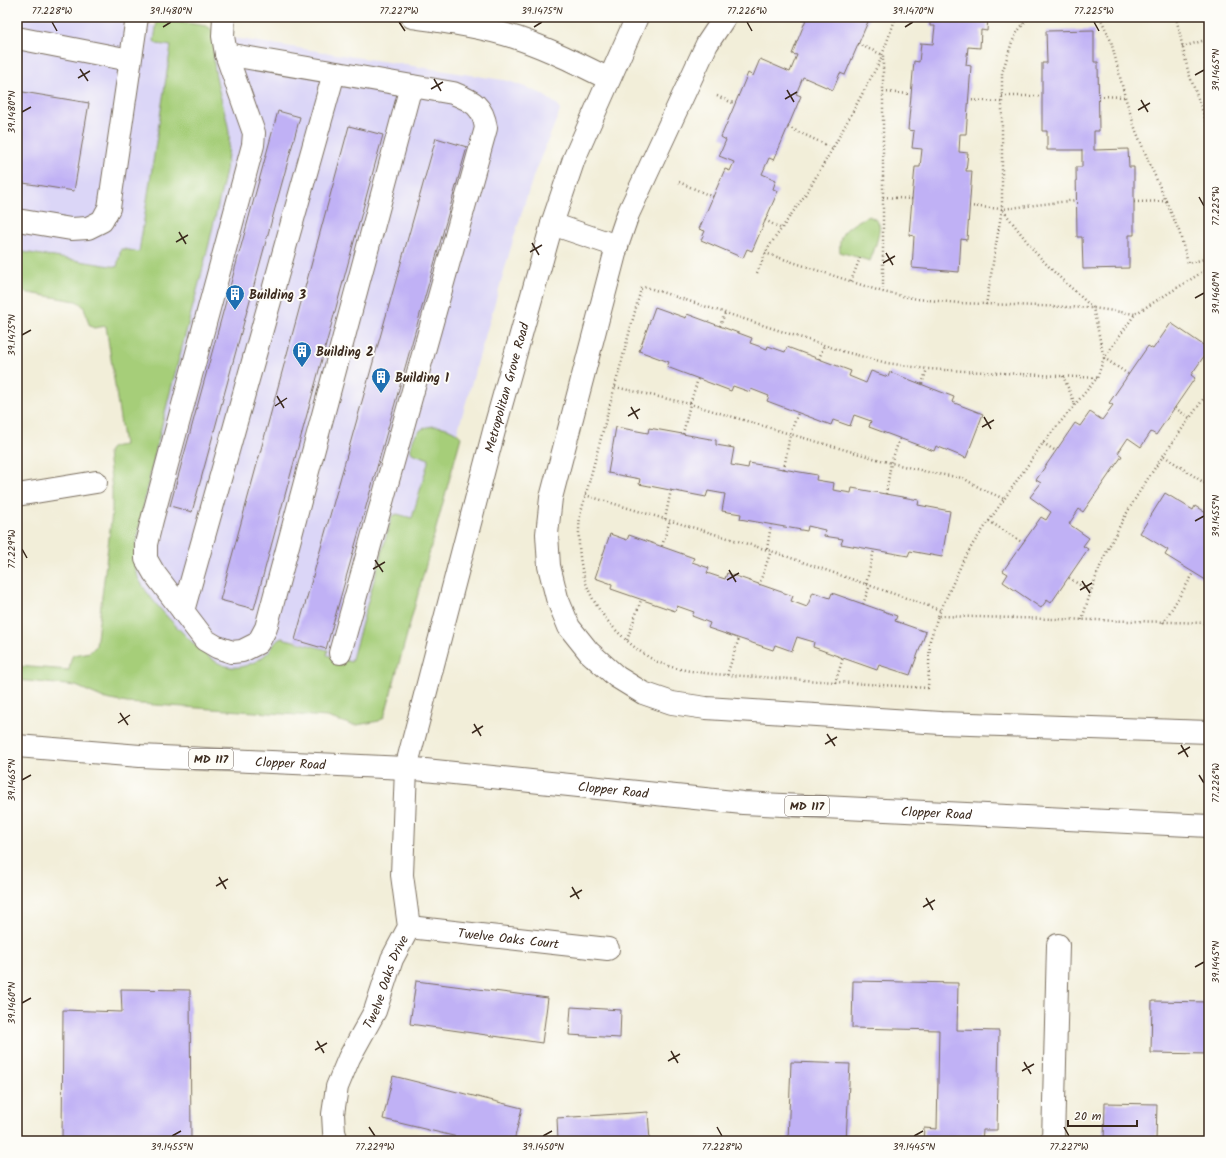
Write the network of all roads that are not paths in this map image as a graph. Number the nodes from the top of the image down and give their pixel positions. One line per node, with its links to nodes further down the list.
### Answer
1 (137, 17): 8 (street)
2 (224, 17): 7 (street)
3 (412, 17): 10 (street)
4 (637, 17): 10 (street, Metropolitan Grove Road)
5 (725, 17): 14 (street)
6 (17, 38): 8 (street)
7 (226, 54): 9 (street); 17 (street)
8 (130, 60): 12 (street)
9 (334, 72): 11 (street); 17 (street)
10 (609, 79): 13 (street, Metropolitan Grove Road)
11 (412, 86): 17 (street); 18 (street)
12 (17, 220)
13 (552, 224): 14 (street); 21 (street, Metropolitan Grove Road)
14 (616, 246): 19 (street)
15 (96, 482): 16 (street)
16 (17, 495)
17 (183, 611)
18 (340, 653)
19 (1209, 732)
20 (17, 746): 21 (street, Clopper Road / MD 117)
21 (406, 768): 22 (street, Clopper Road / MD 117); 23 (street, Twelve Oaks Drive)
22 (1209, 826)
23 (409, 926): 25 (street, Twelve Oaks Court); 26 (street, Twelve Oaks Drive)
24 (1058, 945): 27 (street)
25 (608, 949)
26 (337, 1141)
27 (1053, 1141)

